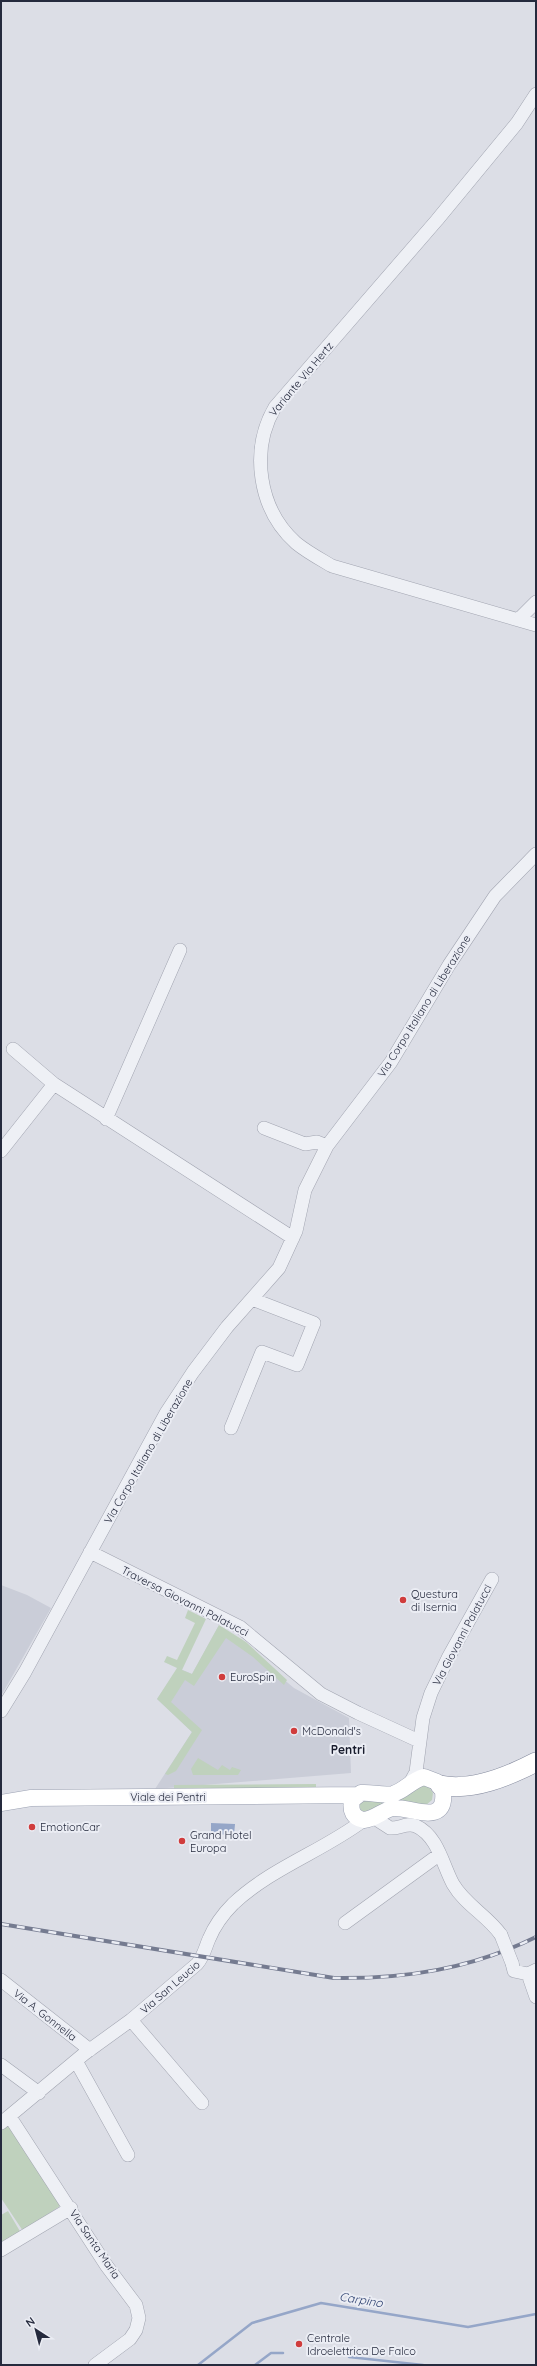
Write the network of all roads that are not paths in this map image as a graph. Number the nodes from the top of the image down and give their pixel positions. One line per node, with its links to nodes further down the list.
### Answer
1 (536, 94): 3 (street, Variante Via Hertz)
2 (532, 606): 3 (street)
3 (518, 620): 4 (street, Variante Via Hertz)
4 (536, 625)
5 (536, 854): 11 (street, Via Corpo Italiano di Liberazione)
6 (180, 950): 9 (street)
7 (13, 1049): 8 (street)
8 (54, 1084): 9 (street); 12 (street)
9 (106, 1119): 13 (street)
10 (264, 1128): 11 (street)
11 (327, 1146): 13 (street, Via Corpo Italiano di Liberazione)
12 (1, 1151)
13 (293, 1238): 14 (street, Via Corpo Italiano di Liberazione)
14 (252, 1299): 15 (street); 16 (street, Via Corpo Italiano di Liberazione)
15 (231, 1428)
16 (90, 1552): 18 (street, Via Corpo Italiano di Liberazione); 19 (street, Traversa Giovanni Palatucci)
17 (492, 1579): 19 (street, Via Giovanni Palatucci)
18 (1, 1711)
19 (419, 1741): 21 (street, Via Giovanni Palatucci)
20 (536, 1749): 25 (highway)
21 (418, 1762): 24 (street, Via Giovanni Palatucci); 26 (street)
22 (536, 1762): 25 (highway)
23 (536, 1775): 26 (highway)
24 (410, 1783): 26 (main road, Viale dei Pentri); 29 (main road, Viale dei Pentri)
25 (475, 1785): 26 (highway)
26 (438, 1787): 28 (main road)
27 (1, 1804): 29 (main road, Viale dei Pentri)
28 (394, 1808): 29 (main road); 30 (street)
29 (360, 1811): 30 (street); 36 (street, Via San Leucio)
30 (401, 1826): 31 (street)
31 (440, 1854): 32 (street); 33 (street, bridge)
32 (345, 1923)
33 (532, 1972): 35 (street)
34 (1, 1980): 37 (street, Via A. Gonnella)
35 (536, 1997)
36 (131, 2020): 37 (street, Via San Leucio); 41 (street)
37 (90, 2050): 38 (street, Via San Leucio)
38 (76, 2061): 40 (street, Via San Leucio); 43 (street)
39 (1, 2064): 40 (street)
40 (40, 2093): 42 (street, Via San Leucio)
41 (202, 2103)
42 (6, 2120): 44 (street, Via Santa Maria)
43 (128, 2155)
44 (71, 2208): 45 (street); 46 (street, Via Santa Maria)
45 (1, 2250)
46 (95, 2365)

